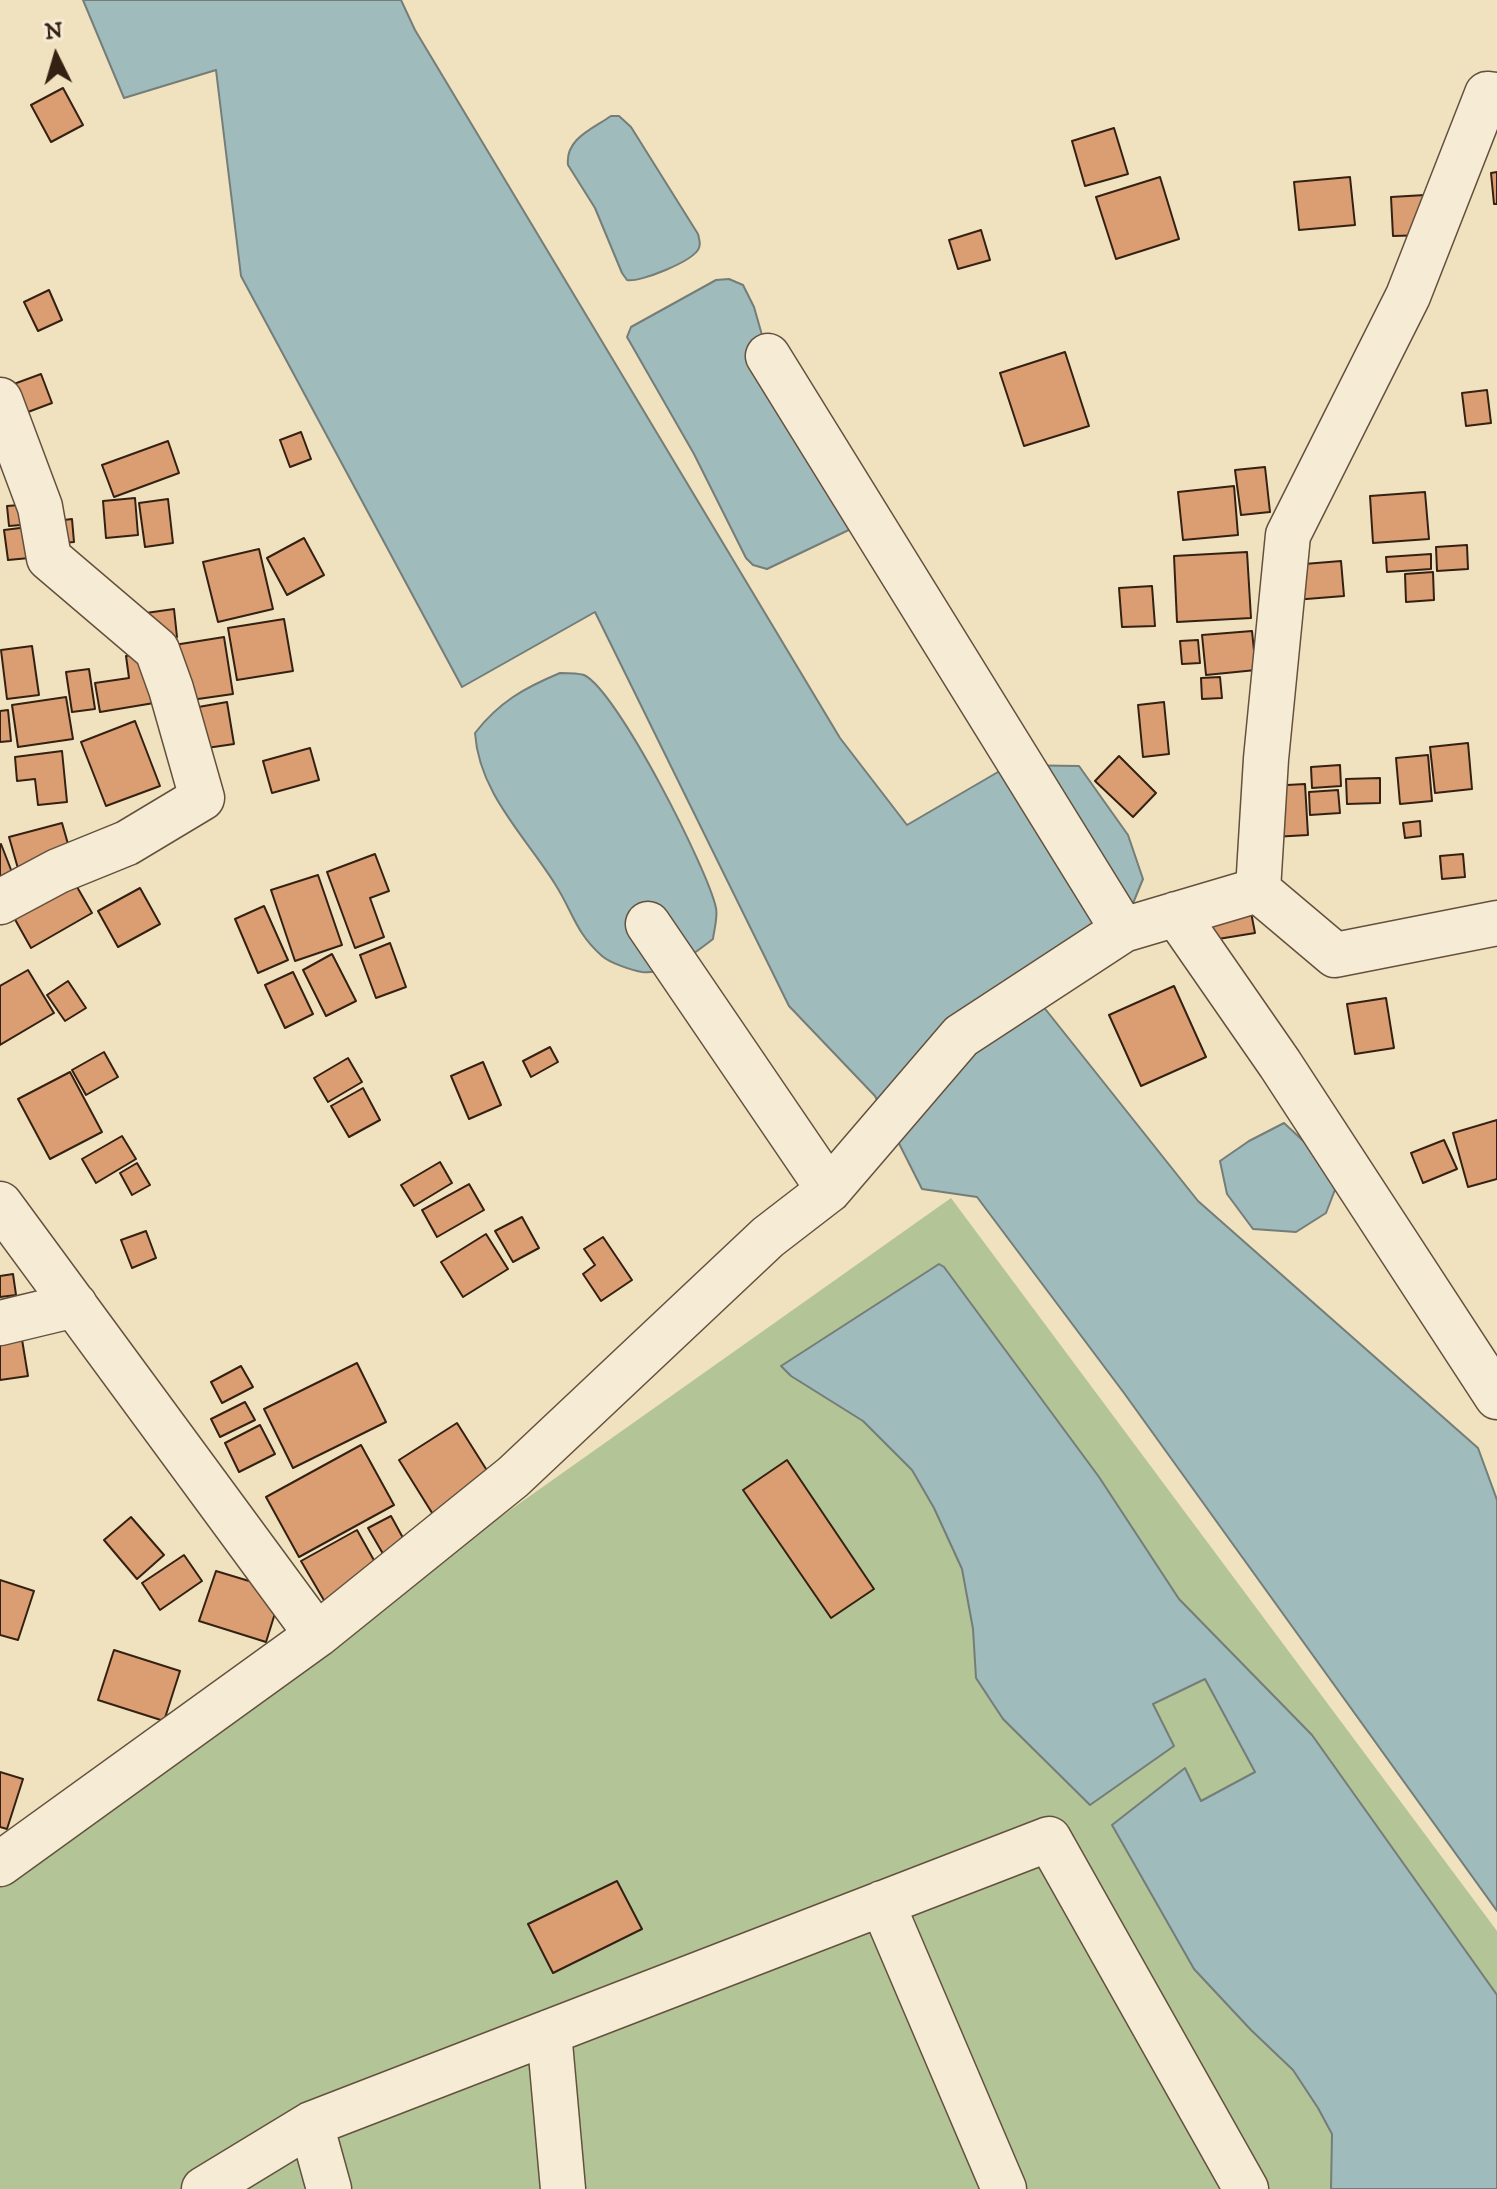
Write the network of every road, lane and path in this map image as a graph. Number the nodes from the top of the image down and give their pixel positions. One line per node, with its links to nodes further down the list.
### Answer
1 (1497, 95): 4 (street)
2 (768, 356): 9 (street)
3 (0, 400): 5 (street)
4 (1258, 890): 6 (street); 7 (street)
5 (0, 902)
6 (1176, 914): 9 (street); 14 (street)
7 (1497, 923)
8 (648, 924): 10 (street)
9 (1123, 930): 10 (street)
10 (829, 1190): 15 (street)
11 (0, 1204): 12 (street)
12 (75, 1305): 13 (street); 15 (street)
13 (0, 1323)
14 (1497, 1397)
15 (317, 1635): 16 (street)
16 (0, 1864)
17 (882, 1903): 18 (street); 23 (street); 24 (street)
18 (549, 2032): 19 (street); 22 (street)
19 (311, 2124): 20 (street); 21 (street)
20 (204, 2189)
21 (329, 2189)
22 (563, 2189)
23 (1004, 2189)
24 (1246, 2189)

